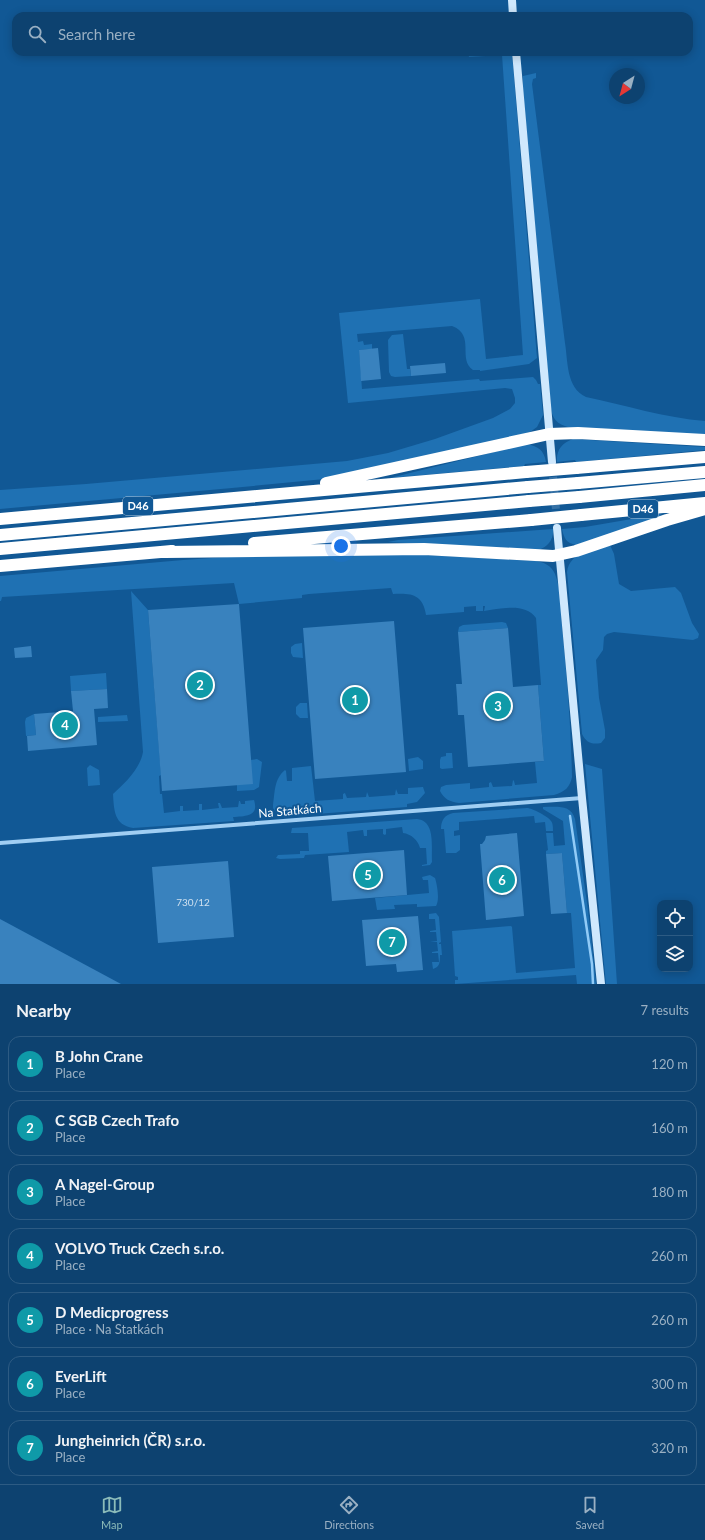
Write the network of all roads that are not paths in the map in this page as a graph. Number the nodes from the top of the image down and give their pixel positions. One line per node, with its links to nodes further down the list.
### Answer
1 (512, 0): 2 (main road)
2 (513, 12)
3 (516, 56): 4 (main road)
4 (550, 434): 5 (highway); 7 (main road); 10 (highway)
5 (705, 440)
6 (705, 458): 10 (highway, D46, bridge)
7 (552, 462)
8 (705, 472): 15 (highway, bridge)
9 (705, 485): 16 (highway, bridge)
10 (276, 494): 13 (highway, D46)
11 (705, 503): 17 (highway, D46, bridge)
12 (705, 509): 18 (highway)
13 (0, 519)
14 (558, 528): 18 (main road)
15 (0, 535)
16 (0, 549)
17 (164, 552): 18 (highway); 19 (highway, D46)
18 (560, 555): 20 (main road)
19 (0, 566)
20 (582, 798): 21 (street, Na Statkách); 22 (main road)
21 (0, 843)
22 (601, 984)

